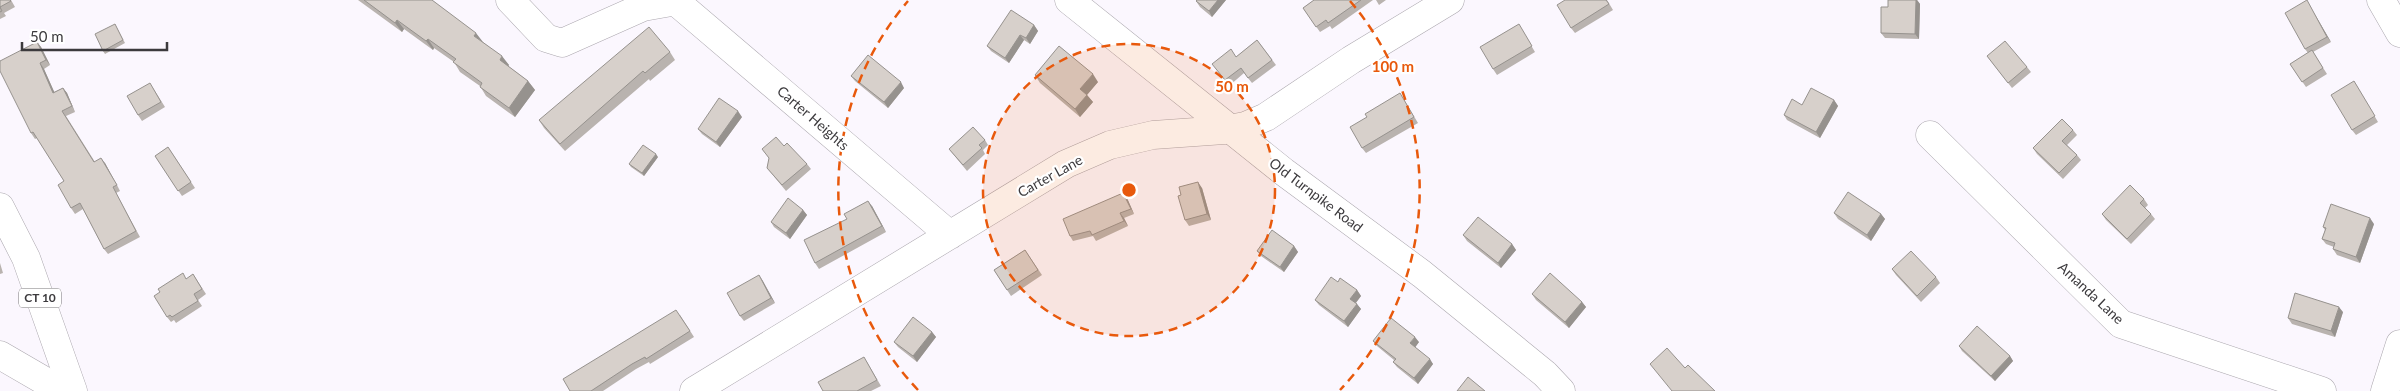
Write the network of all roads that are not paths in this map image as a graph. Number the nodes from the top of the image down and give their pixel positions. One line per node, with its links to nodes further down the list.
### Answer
1 (510, 0): 4 (main road, Carter Heights)
2 (1450, 0): 7 (main road, Carter Lane)
3 (2381, 0): 6 (main road)
4 (676, 1): 10 (main road, Carter Heights)
5 (1070, 1): 7 (main road, Old Turnpike Road)
6 (2400, 34)
7 (1229, 129): 10 (main road, Carter Lane); 16 (main road, Old Turnpike Road)
8 (1930, 136): 17 (main road, Amanda Lane)
9 (0, 207): 14 (main road, CT 10)
10 (950, 235): 15 (main road, Carter Lane)
11 (2400, 344): 18 (main road)
12 (0, 355): 13 (main road)
13 (62, 391)
14 (73, 391)
15 (694, 391)
16 (1561, 391)
17 (2322, 391)
18 (2385, 391)

